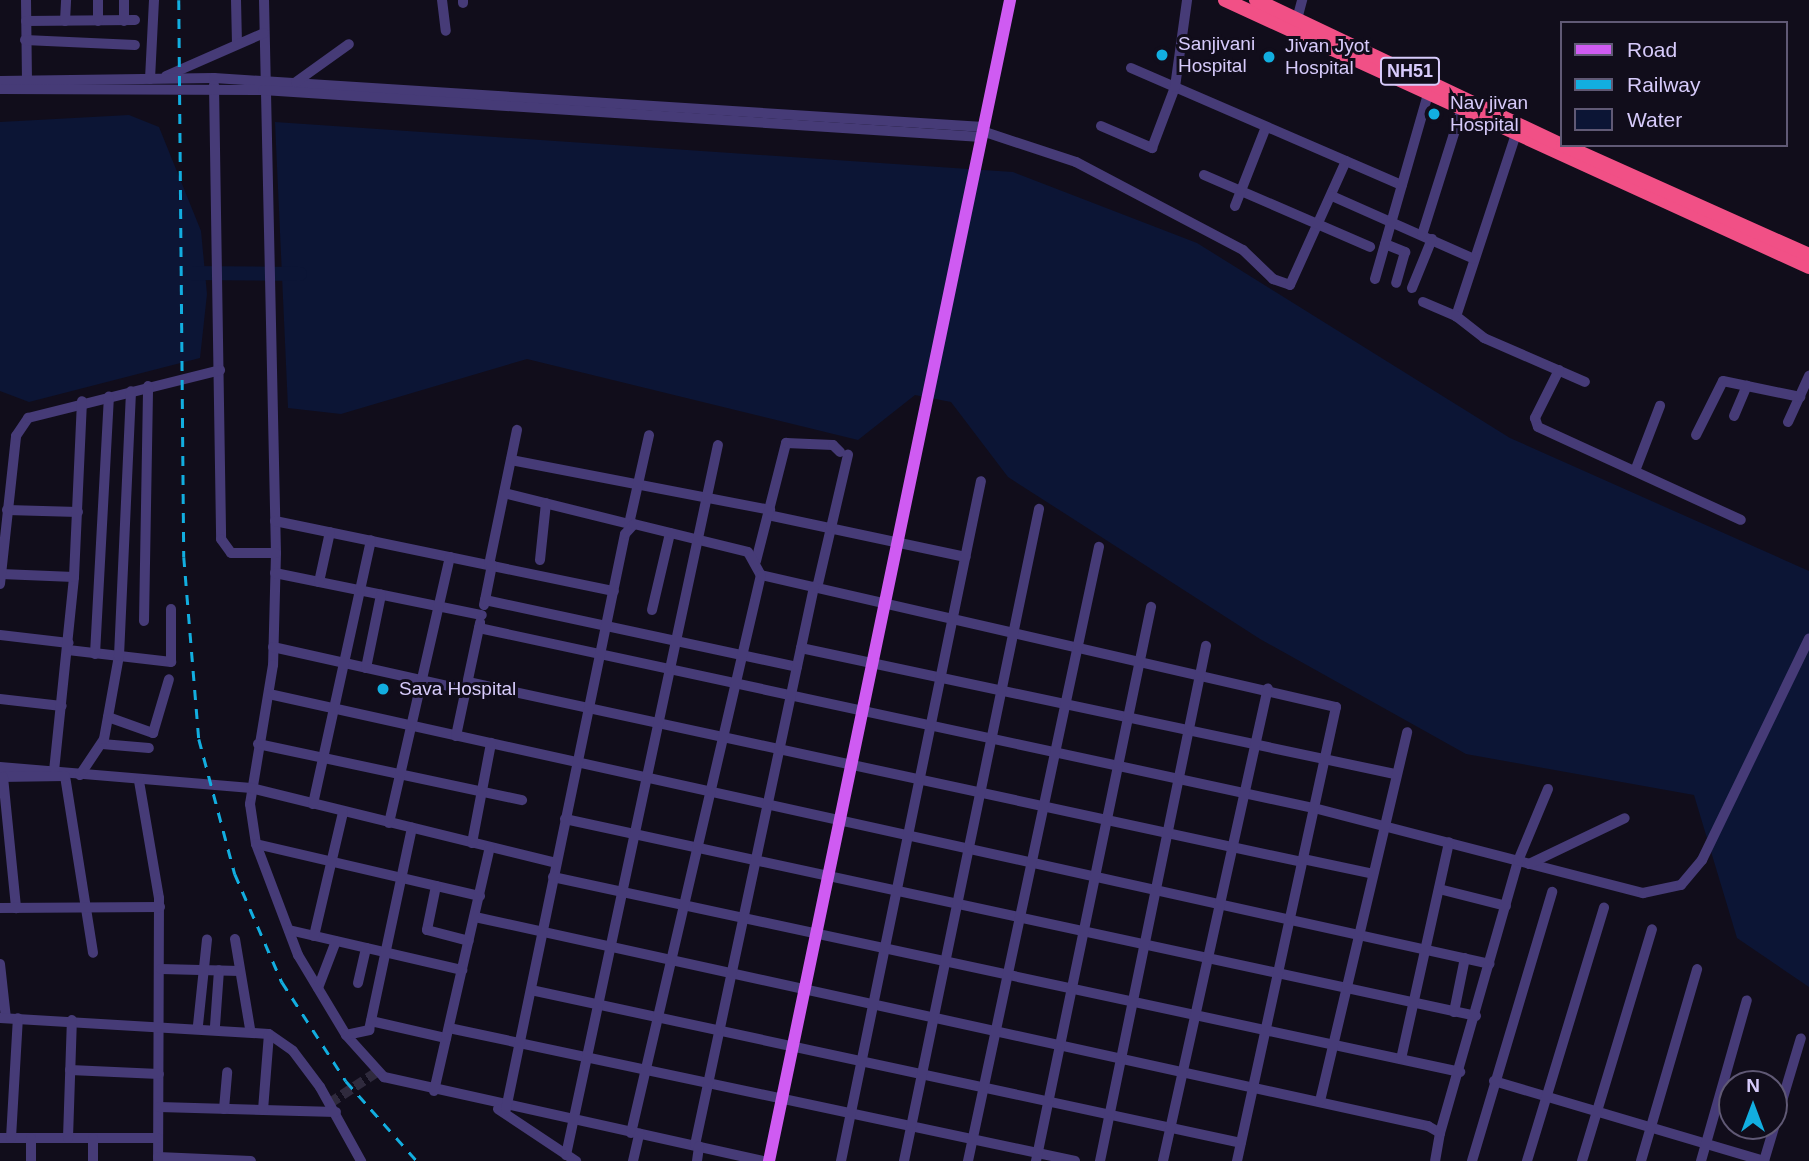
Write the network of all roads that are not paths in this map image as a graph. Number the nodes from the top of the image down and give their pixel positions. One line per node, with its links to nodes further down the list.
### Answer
1 (26, 0): 14 (street)
2 (66, 0): 15 (street)
3 (98, 0): 16 (street)
4 (124, 0): 16 (street)
5 (154, 0): 28 (street)
6 (236, 0): 21 (street)
7 (264, 0): 19 (street)
8 (442, 0): 18 (street)
9 (1010, 0): 39 (main road)
10 (1187, 0): 32 (street)
11 (1225, 0): 17 (highway, NH51)
12 (1256, 0): 17 (highway, NH51)
13 (1302, 0): 17 (street)
14 (26, 21): 15 (street); 20 (street)
15 (65, 21): 16 (street)
16 (98, 21)
17 (1296, 24): 34 (highway, NH51); 41 (highway, NH51)
18 (446, 31)
19 (264, 33): 21 (street); 31 (street)
20 (25, 40): 23 (street); 30 (street)
21 (237, 43): 25 (street)
22 (349, 44): 27 (street)
23 (135, 45)
24 (1131, 68): 32 (street)
25 (163, 77): 28 (street); 29 (street)
26 (0, 81): 30 (street)
27 (295, 82): 31 (street); 35 (street)
28 (147, 83): 29 (street); 30 (street)
29 (214, 83): 31 (street); 63 (street)
30 (27, 85): 33 (street)
31 (263, 85): 35 (street); 94 (street)
32 (1175, 87): 37 (street); 38 (street)
33 (0, 89)
34 (1429, 91): 36 (highway, NH51); 45 (street)
35 (457, 98): 39 (street)
36 (1462, 108): 40 (highway, NH51); 51 (street)
37 (1101, 126)
38 (1266, 127): 43 (street); 46 (street)
39 (982, 132): 50 (street); 102 (main road)
40 (1516, 134): 56 (street); 57 (highway, NH51)
41 (1560, 144)
42 (1567, 147): 55 (highway, NH51)
43 (1346, 162): 45 (street); 47 (street)
44 (1204, 175): 46 (street)
45 (1402, 185): 49 (street)
46 (1241, 190): 48 (street); 50 (street)
47 (1332, 196): 49 (street); 50 (street)
48 (1235, 206)
49 (1392, 221): 51 (street); 53 (street)
50 (1320, 224): 54 (street)
51 (1422, 235): 52 (street)
52 (1432, 239): 56 (street); 60 (street)
53 (1385, 244): 58 (street); 59 (street)
54 (1370, 247)
55 (1809, 256)
56 (1475, 259): 62 (street)
57 (1809, 267)
58 (1375, 279)
59 (1396, 283)
60 (1412, 288)
61 (1423, 303): 62 (street)
62 (1456, 316): 64 (street)
63 (220, 370): 67 (street); 104 (street)
64 (1559, 370): 66 (street); 81 (street)
65 (1809, 376): 71 (street)
66 (1585, 382)
67 (148, 386): 69 (street); 127 (street)
68 (1747, 386): 71 (street); 74 (street); 78 (street)
69 (131, 391): 70 (street); 142 (street)
70 (109, 396): 72 (street); 139 (street)
71 (1800, 397): 75 (street)
72 (82, 401): 83 (street); 91 (street)
73 (1660, 406): 81 (street)
74 (1734, 416)
75 (1788, 422)
76 (517, 430): 80 (street)
77 (649, 435): 85 (street)
78 (1696, 435)
79 (718, 445): 87 (street)
80 (511, 460): 85 (street); 86 (street)
81 (1635, 471): 93 (street)
82 (0, 477): 83 (street)
83 (11, 477): 89 (street)
84 (981, 481): 106 (street)
85 (637, 486): 87 (street); 95 (street)
86 (504, 493): 88 (street); 109 (street)
87 (707, 497): 92 (street); 100 (street)
88 (547, 503): 95 (street); 107 (street)
89 (5, 508): 91 (street); 99 (street)
90 (1040, 509): 130 (street)
91 (78, 512): 113 (street)
92 (769, 513): 96 (street); 96 (street); 108 (street)
93 (1741, 520)
94 (275, 521): 97 (street); 104 (street)
95 (629, 524): 98 (street); 117 (street)
96 (831, 529): 102 (street); 115 (street)
97 (330, 532): 101 (street); 114 (street)
98 (670, 533): 100 (street); 124 (street)
99 (2, 535): 111 (street)
100 (698, 539): 108 (street); 133 (street)
101 (371, 540): 105 (street); 116 (street)
102 (897, 542): 106 (street); 120 (main road)
103 (1099, 547): 134 (street)
104 (276, 553): 110 (street)
105 (450, 557): 109 (street); 121 (street)
106 (966, 557): 126 (street)
107 (540, 560)
108 (756, 561): 112 (street)
109 (491, 565): 117 (street); 119 (street)
110 (275, 573): 114 (street); 137 (street)
111 (1, 575): 113 (street)
112 (761, 575): 115 (street); 141 (street)
113 (74, 577): 136 (street)
114 (319, 582): 116 (street)
115 (816, 587): 120 (street); 138 (street)
116 (360, 590): 118 (street); 144 (street)
117 (614, 591): 128 (street)
118 (381, 594): 121 (street); 146 (street)
119 (485, 600): 125 (street); 128 (street)
120 (885, 603): 126 (street); 145 (main road)
121 (436, 606): 125 (street); 152 (street)
122 (1151, 607): 143 (street)
123 (171, 608): 142 (street)
124 (652, 610)
125 (482, 615): 129 (street)
126 (954, 619): 130 (street); 150 (street)
127 (144, 621)
128 (608, 625): 133 (street); 140 (street)
129 (479, 628): 140 (street); 154 (street)
130 (1016, 633): 134 (street); 155 (street)
131 (0, 635): 136 (street)
132 (1809, 639): 230 (street)
133 (676, 641): 141 (street); 148 (street)
134 (1078, 646): 143 (street); 160 (street)
135 (1206, 646): 149 (street)
136 (68, 647): 139 (street); 161 (street)
137 (273, 647): 144 (street); 157 (street)
138 (801, 649): 145 (street); 147 (street)
139 (95, 653): 142 (street)
140 (601, 654): 148 (street); 162 (street)
141 (741, 655): 147 (street); 153 (street)
142 (119, 656): 166 (street)
143 (1141, 660): 149 (street); 165 (street)
144 (344, 663): 146 (street); 163 (street)
145 (872, 663): 150 (street); 164 (main road)
146 (366, 667): 152 (street)
147 (797, 667): 158 (street)
148 (670, 669): 153 (street); 167 (street)
149 (1201, 673): 156 (street); 170 (street)
150 (942, 674): 155 (street); 168 (street)
151 (169, 679): 166 (street)
152 (421, 680): 154 (street); 169 (street)
153 (735, 682): 158 (street); 172 (street)
154 (467, 686): 162 (street); 173 (street)
155 (1004, 687): 160 (street); 174 (street)
156 (1268, 689): 175 (street); 183 (street)
157 (269, 694): 163 (street); 178 (street)
158 (791, 695): 164 (street); 179 (street)
159 (0, 699): 161 (street)
160 (1066, 701): 165 (street); 181 (street)
161 (62, 706): 187 (street)
162 (589, 707): 167 (street); 185 (street)
163 (334, 709): 169 (street); 182 (street)
164 (862, 710): 168 (street); 184 (main road)
165 (1130, 715): 170 (street); 186 (street)
166 (108, 717): 177 (street)
167 (659, 722): 172 (street); 193 (street)
168 (931, 725): 174 (street); 192 (street)
169 (411, 726): 173 (street); 189 (street)
170 (1190, 728): 175 (street); 194 (street)
171 (1408, 732): 190 (street)
172 (723, 735): 179 (street); 200 (street)
173 (456, 736): 176 (street)
174 (993, 738): 181 (street); 198 (street)
175 (1256, 742): 183 (street); 201 (street)
176 (491, 743): 185 (street); 199 (street)
177 (102, 744): 180 (street); 191 (street)
178 (258, 744): 182 (street); 196 (street)
179 (780, 747): 184 (street); 204 (street)
180 (149, 748)
181 (1056, 752): 186 (street); 205 (street)
182 (323, 758): 189 (street); 203 (street)
183 (1325, 758): 190 (street); 206 (street)
184 (851, 762): 192 (street); 211 (main road)
185 (577, 763): 193 (street); 209 (street)
186 (1119, 765): 194 (street); 210 (street)
187 (54, 771): 188 (street); 191 (street)
188 (1, 774): 191 (street); 251 (street)
189 (400, 774): 199 (street); 212 (street)
190 (1395, 774): 213 (street)
191 (73, 775): 195 (street); 247 (street)
192 (920, 777): 198 (street); 217 (street)
193 (647, 778): 200 (street); 216 (street)
194 (1180, 778): 201 (street); 215 (street)
195 (139, 781): 196 (street); 248 (street)
196 (251, 788): 203 (street); 220 (street)
197 (1548, 789): 230 (street)
198 (982, 791): 205 (street); 224 (street)
199 (482, 792): 202 (street); 219 (street)
200 (711, 792): 204 (street); 223 (street)
201 (1244, 792): 206 (street); 221 (street)
202 (522, 800)
203 (313, 804): 207 (street)
204 (768, 805): 211 (street); 225 (street)
205 (1044, 805): 210 (street); 229 (street)
206 (1314, 808): 213 (street); 226 (street)
207 (343, 811): 212 (street); 227 (street)
208 (1625, 818): 230 (street)
209 (565, 819): 216 (street); 228 (street)
210 (1108, 819): 215 (street); 234 (street)
211 (839, 820): 217 (street); 232 (main road)
212 (388, 823): 214 (street)
213 (1381, 824): 218 (street); 231 (street)
214 (412, 828): 219 (street); 235 (street)
215 (1168, 832): 221 (street); 239 (street)
216 (635, 834): 223 (street); 240 (street)
217 (907, 835): 224 (street); 238 (street)
218 (1448, 842): 230 (street); 237 (street)
219 (472, 843): 222 (street)
220 (256, 844): 227 (street); 257 (street)
221 (1232, 846): 226 (street); 244 (street)
222 (490, 847): 228 (street); 242 (street)
223 (699, 847): 225 (street); 245 (street)
224 (969, 849): 229 (street); 243 (street)
225 (756, 859): 232 (street); 253 (street)
226 (1302, 860): 231 (street); 255 (street)
227 (332, 862): 235 (street); 262 (street)
228 (555, 863): 233 (street)
229 (1032, 863): 234 (street); 254 (street)
230 (1523, 863): 246 (street)
231 (1369, 873): 261 (street)
232 (827, 875): 238 (street); 260 (main road)
233 (553, 877): 240 (street); 259 (street)
234 (1096, 877): 239 (street); 258 (street)
235 (401, 878): 236 (street); 273 (street)
236 (436, 886): 242 (street); 266 (street)
237 (1439, 889): 246 (street); 271 (street)
238 (895, 890): 243 (street); 270 (street)
239 (1157, 890): 244 (street); 267 (street)
240 (622, 892): 245 (street); 269 (street)
241 (1552, 892): 335 (street)
242 (480, 896): 252 (street)
243 (958, 904): 254 (street); 276 (street)
244 (1219, 904): 255 (street); 274 (street)
245 (686, 905): 253 (street); 277 (street)
246 (1506, 906): 279 (street)
247 (88, 907): 248 (street); 251 (street); 272 (street)
248 (160, 907): 280 (street)
249 (1604, 907): 340 (street)
250 (0, 908): 251 (street)
251 (16, 908)
252 (475, 918): 259 (street); 266 (street)
253 (744, 918): 260 (street); 287 (street)
254 (1020, 918): 258 (street); 288 (street)
255 (1289, 919): 261 (street); 286 (street)
256 (1652, 929): 350 (street)
257 (289, 930): 262 (street); 290 (street)
258 (1084, 932): 267 (street); 292 (street)
259 (542, 933): 269 (street); 293 (street)
260 (815, 933): 270 (street); 294 (main road)
261 (1355, 934): 271 (street); 291 (street)
262 (314, 936): 265 (street)
263 (207, 939): 282 (street)
264 (235, 939): 285 (street)
265 (336, 941): 268 (street); 290 (street)
266 (469, 941): 284 (street)
267 (1145, 945): 274 (street); 296 (street)
268 (366, 948): 273 (street); 289 (street)
269 (611, 948): 277 (street); 298 (street)
270 (883, 948): 276 (street); 299 (street)
271 (1426, 949): 275 (street); 297 (street)
272 (93, 953)
273 (385, 953): 284 (street); 308 (street)
274 (1206, 958): 286 (street); 301 (street)
275 (1465, 958): 279 (street); 300 (street)
276 (945, 961): 288 (street); 306 (street)
277 (672, 962): 287 (street); 303 (street)
278 (0, 964): 304 (street)
279 (1490, 964): 302 (street)
280 (161, 969): 282 (street); 309 (street)
281 (1697, 969): 356 (street)
282 (204, 970): 283 (street); 310 (street)
283 (219, 970): 285 (street); 311 (street)
284 (462, 970): 316 (street)
285 (240, 971): 312 (street)
286 (1277, 974): 291 (street); 313 (street)
287 (731, 975): 294 (street); 314 (street)
288 (1008, 975): 292 (street); 315 (street)
289 (358, 983)
290 (318, 988): 318 (street)
291 (1344, 988): 297 (street); 321 (street)
292 (1072, 989): 296 (street); 323 (street)
293 (531, 990): 298 (street); 320 (street)
294 (803, 992): 299 (street); 322 (main road)
295 (1747, 1000): 367 (street)
296 (1133, 1002): 301 (street); 325 (street)
297 (1414, 1003): 300 (street); 326 (street)
298 (598, 1005): 303 (street); 324 (street)
299 (871, 1005): 306 (street); 327 (street)
300 (1454, 1012): 302 (street)
301 (1194, 1015): 313 (street); 331 (street)
302 (1476, 1016): 332 (street)
303 (659, 1017): 314 (street); 328 (street)
304 (3, 1018): 305 (street)
305 (18, 1018): 307 (street); 360 (street)
306 (933, 1018): 315 (street); 334 (street)
307 (72, 1020): 309 (street); 329 (street)
308 (371, 1021): 316 (street); 318 (street)
309 (159, 1023): 310 (street); 333 (street)
310 (198, 1025): 311 (street)
311 (215, 1026): 312 (street)
312 (250, 1029): 317 (street)
313 (1265, 1030): 321 (street); 337 (street)
314 (719, 1031): 322 (street); 336 (street)
315 (996, 1032): 323 (street); 338 (street)
316 (447, 1033): 320 (street); 339 (street)
317 (269, 1034): 348 (street); 349 (street)
318 (346, 1035): 339 (street)
319 (1801, 1038): 393 (street)
320 (520, 1043): 324 (street); 347 (street)
321 (1332, 1044): 326 (street); 342 (street)
322 (791, 1046): 327 (street); 341 (main road)
323 (1060, 1046): 325 (street); 343 (street)
324 (587, 1057): 328 (street); 353 (street)
325 (1121, 1059): 331 (street); 352 (street)
326 (1401, 1059): 332 (street)
327 (860, 1061): 334 (street); 351 (street)
328 (646, 1069): 336 (street); 357 (street)
329 (70, 1070): 333 (street); 362 (street)
330 (227, 1072): 346 (street)
331 (1181, 1072): 337 (street); 355 (street)
332 (1460, 1072): 358 (street)
333 (159, 1074): 345 (street)
334 (922, 1074): 338 (street); 354 (street)
335 (1494, 1081): 340 (street); 388 (street)
336 (708, 1083): 341 (street); 368 (street)
337 (1252, 1087): 342 (street); 366 (street)
338 (984, 1088): 343 (street); 365 (street)
339 (434, 1091): 344 (street)
340 (1547, 1097): 350 (street); 389 (street)
341 (781, 1098): 351 (street); 379 (main road)
342 (1320, 1101): 358 (street)
343 (1048, 1102): 352 (street); 369 (street)
344 (492, 1105): 347 (street); 370 (street)
345 (159, 1107): 346 (street); 364 (street)
346 (224, 1109): 348 (street)
347 (506, 1109): 353 (street)
348 (263, 1110): 349 (street)
349 (336, 1112): 376 (street)
350 (1597, 1112): 356 (street); 390 (street)
351 (850, 1113): 354 (street); 380 (street)
352 (1109, 1115): 355 (street); 384 (street)
353 (572, 1122): 357 (street); 370 (street)
354 (911, 1126): 365 (street); 381 (street)
355 (1169, 1128): 366 (street); 385 (street)
356 (1651, 1128): 367 (street); 391 (street)
357 (635, 1133): 368 (street); 377 (street)
358 (1440, 1133): 387 (street)
359 (0, 1138): 360 (street)
360 (11, 1138): 361 (street)
361 (31, 1138): 362 (street); 373 (street)
362 (68, 1138): 363 (street)
363 (93, 1138): 364 (street); 374 (street)
364 (158, 1138): 371 (street)
365 (973, 1139): 369 (street); 382 (street)
366 (1241, 1143): 386 (street)
367 (1706, 1144): 392 (street); 393 (street)
368 (697, 1145): 378 (street); 379 (street)
369 (1037, 1157): 383 (street)
370 (571, 1158)
371 (158, 1159): 372 (street)
372 (193, 1160): 375 (street)
373 (31, 1161)
374 (93, 1161)
375 (251, 1161)
376 (361, 1161)
377 (633, 1161)
378 (697, 1161)
379 (762, 1161)
380 (841, 1161)
381 (904, 1161)
382 (968, 1161)
383 (1075, 1161)
384 (1100, 1161)
385 (1163, 1161)
386 (1237, 1161)
387 (1435, 1161)
388 (1472, 1161)
389 (1527, 1161)
390 (1582, 1161)
391 (1641, 1161)
392 (1701, 1161)
393 (1764, 1161)

